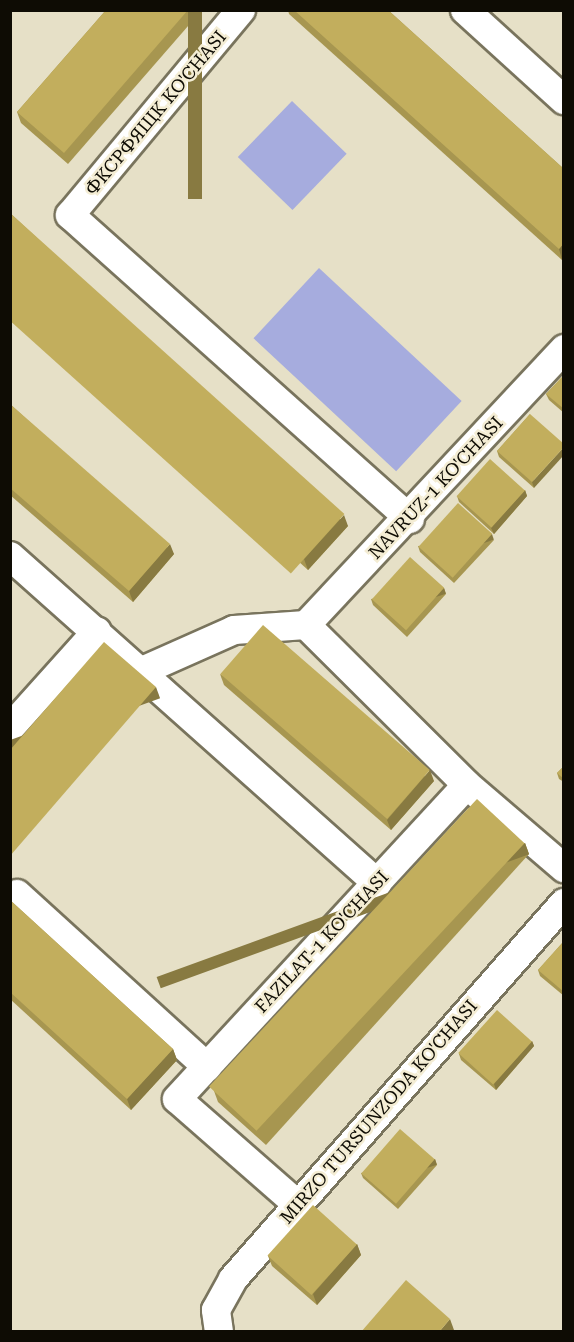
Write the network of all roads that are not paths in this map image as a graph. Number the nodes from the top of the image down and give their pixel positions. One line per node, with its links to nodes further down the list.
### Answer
1 (242, 10): 5 (street, ФКСРФЯЩК KO'CHASI)
2 (465, 10): 3 (street)
3 (564, 100)
4 (564, 349): 5 (street, NAVRUZ-1 KO'CHASI)
5 (410, 519): 7 (street, NAVRUZ-1 KO'CHASI)
6 (10, 556): 8 (street)
7 (306, 625): 9 (street); 11 (street)
8 (97, 630): 9 (street); 10 (street)
9 (142, 671): 13 (street)
10 (10, 728)
11 (467, 785): 12 (street); 13 (street, FAZILAT-1 KO'CHASI)
12 (564, 868)
13 (377, 883): 16 (street, FAZILAT-1 KO'CHASI)
14 (17, 894): 16 (street)
15 (564, 903): 17 (street, MIRZO TURSUNZODA KO'CHASI)
16 (207, 1067): 17 (street, FAZILAT-1 KO'CHASI)
17 (297, 1204): 18 (street, MIRZO TURSUNZODA KO'CHASI)
18 (219, 1332)

